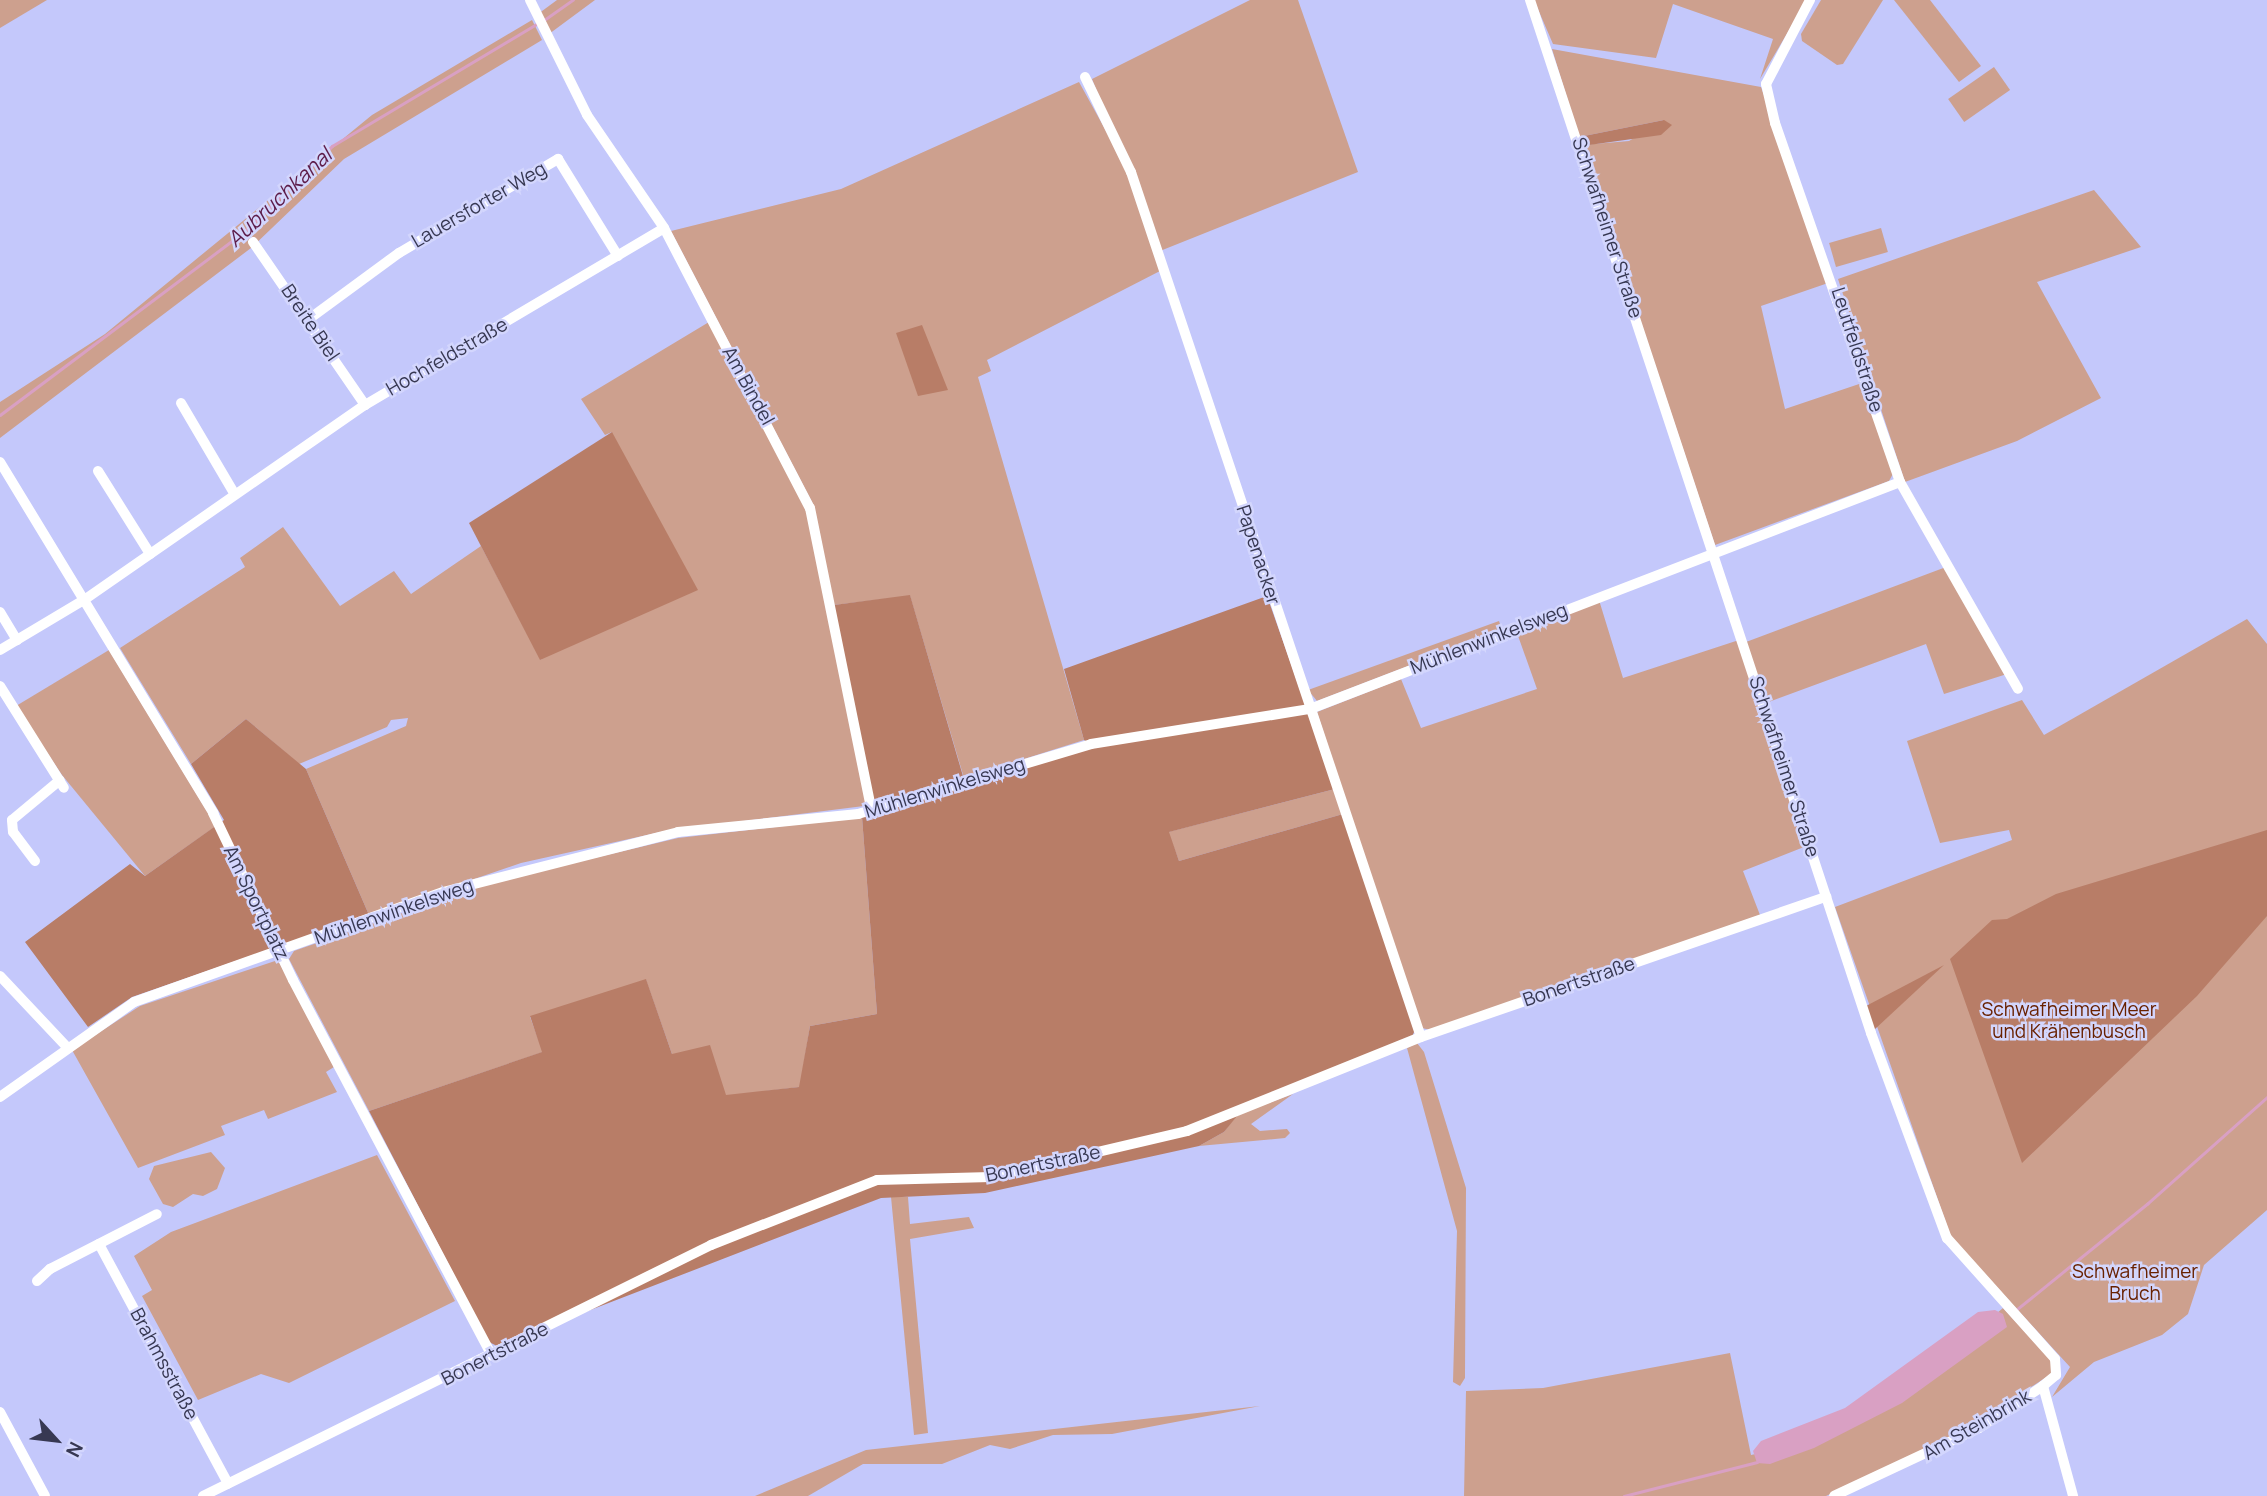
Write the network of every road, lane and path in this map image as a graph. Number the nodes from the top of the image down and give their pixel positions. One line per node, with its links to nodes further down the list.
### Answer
1 (530, 0): 5 (street, Am Bindel)
2 (1530, 0): 15 (street, Schwafheimer Straße)
3 (1810, 0): 13 (street, Leutfeldstraße)
4 (1084, 77): 23 (street, Papenacker)
5 (664, 228): 7 (street, Hochfeldstraße); 24 (street, Am Bindel)
6 (253, 242): 8 (street, Breite Biel)
7 (618, 256): 8 (street, Lauersforter Weg); 10 (street, Hochfeldstraße)
8 (309, 319): 10 (street, Breite Biel)
9 (180, 403): 14 (street)
10 (365, 405): 14 (street, Hochfeldstraße)
11 (0, 462): 17 (street, Am Sportplatz)
12 (98, 471): 16 (street)
13 (1900, 482): 15 (street, Mühlenwinkelsweg); 22 (street, Leutfeldstraße)
14 (234, 493): 16 (street, Hochfeldstraße)
15 (1714, 552): 23 (street, Mühlenwinkelsweg); 26 (street, Schwafheimer Straße)
16 (150, 554): 17 (street, Hochfeldstraße)
17 (84, 600): 19 (street, Hochfeldstraße); 27 (street, Am Sportplatz)
18 (0, 612): 19 (street)
19 (16, 640): 20 (street, Hochfeldstraße)
20 (0, 650)
21 (0, 687): 25 (street)
22 (2018, 689)
23 (1310, 709): 24 (street, Mühlenwinkelsweg); 29 (street, Papenacker)
24 (871, 809): 27 (street, Mühlenwinkelsweg)
25 (36, 861)
26 (1826, 897): 29 (street, Bonertstraße); 36 (street, Schwafheimer Straße)
27 (280, 952): 30 (street, Mühlenwinkelsweg); 35 (street, Am Sportplatz)
28 (0, 976): 30 (street)
29 (1421, 1037): 35 (street, Bonertstraße)
30 (66, 1046): 31 (street, Mühlenwinkelsweg)
31 (0, 1097)
32 (157, 1214): 33 (street)
33 (99, 1244): 34 (street); 38 (street, Brahmsstraße)
34 (37, 1281)
35 (492, 1356): 38 (street, Bonertstraße)
36 (2043, 1387): 41 (street, Am Steinbrink); 42 (street)
37 (0, 1412): 39 (street)
38 (228, 1484): 40 (street, Bonertstraße)
39 (45, 1496)
40 (203, 1496)
41 (1833, 1496)
42 (2073, 1496)

